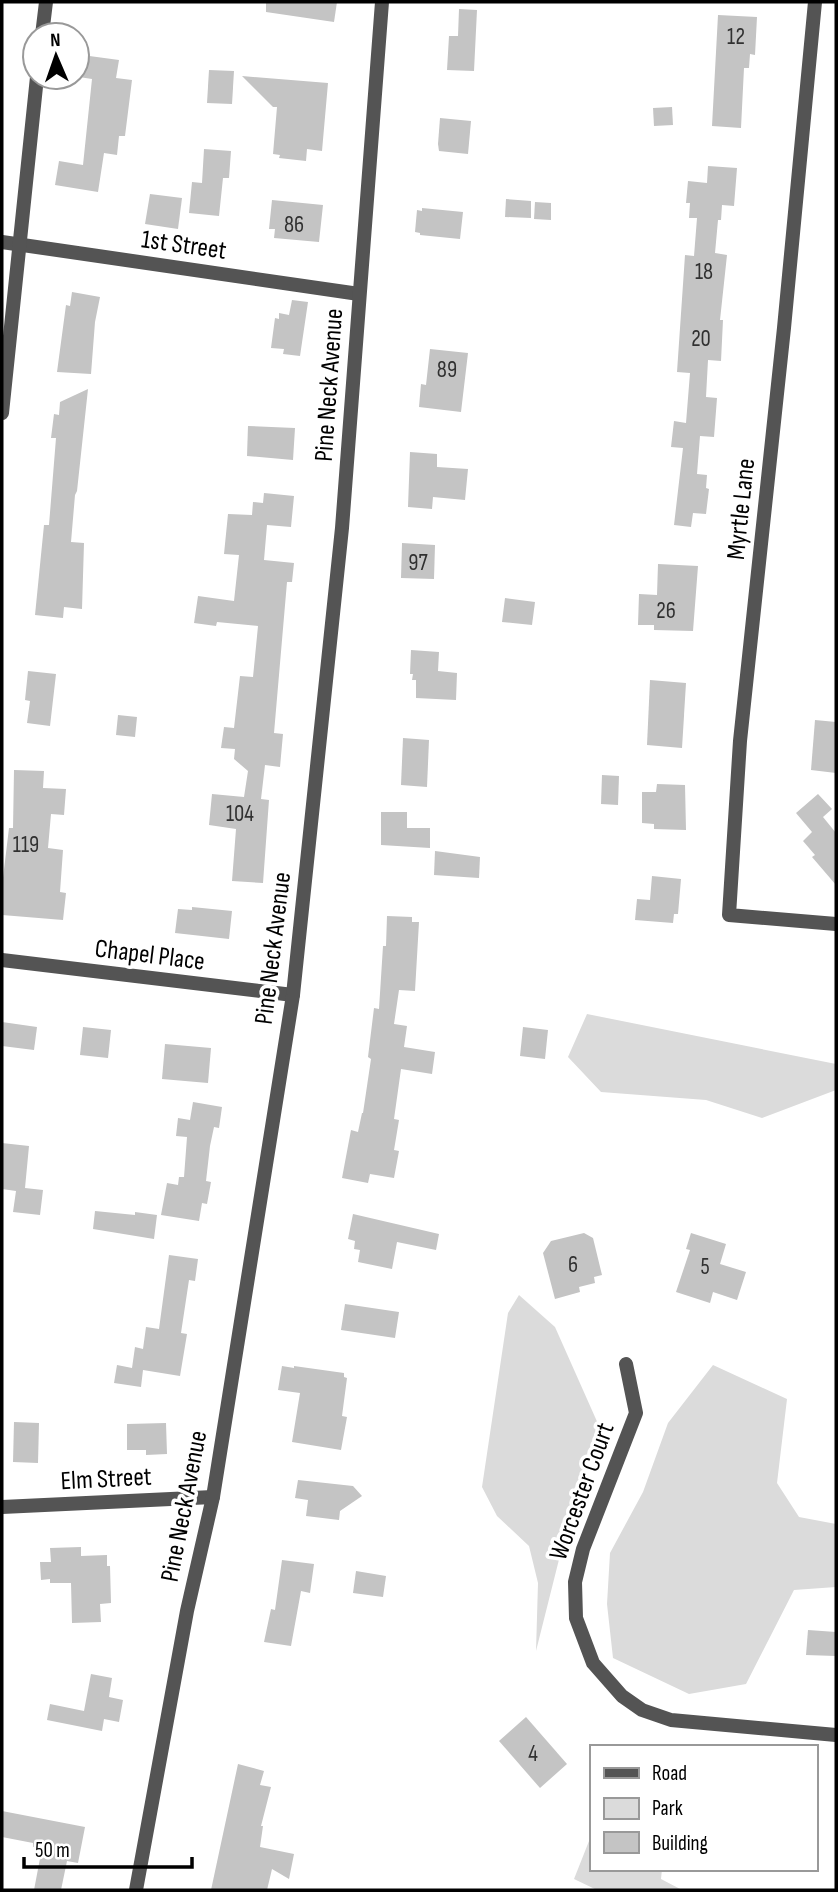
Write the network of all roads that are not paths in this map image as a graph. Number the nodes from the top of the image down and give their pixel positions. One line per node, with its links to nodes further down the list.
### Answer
1 (46, 2): 4 (street)
2 (382, 2): 8 (street, Pine Neck Avenue)
3 (815, 2): 10 (street, Myrtle Lane)
4 (44, 21)
5 (36, 91): 7 (street)
6 (2, 242): 7 (street, 1st Street)
7 (19, 245): 8 (street, 1st Street); 9 (street)
8 (359, 294): 12 (street, Pine Neck Avenue)
9 (2, 413)
10 (836, 924)
11 (2, 960): 12 (street, Chapel Place)
12 (293, 995): 14 (street, Pine Neck Avenue)
13 (626, 1364): 16 (street, Worcester Court)
14 (213, 1497): 15 (street, Elm Street); 17 (street, Pine Neck Avenue)
15 (2, 1507)
16 (836, 1735)
17 (136, 1890)

